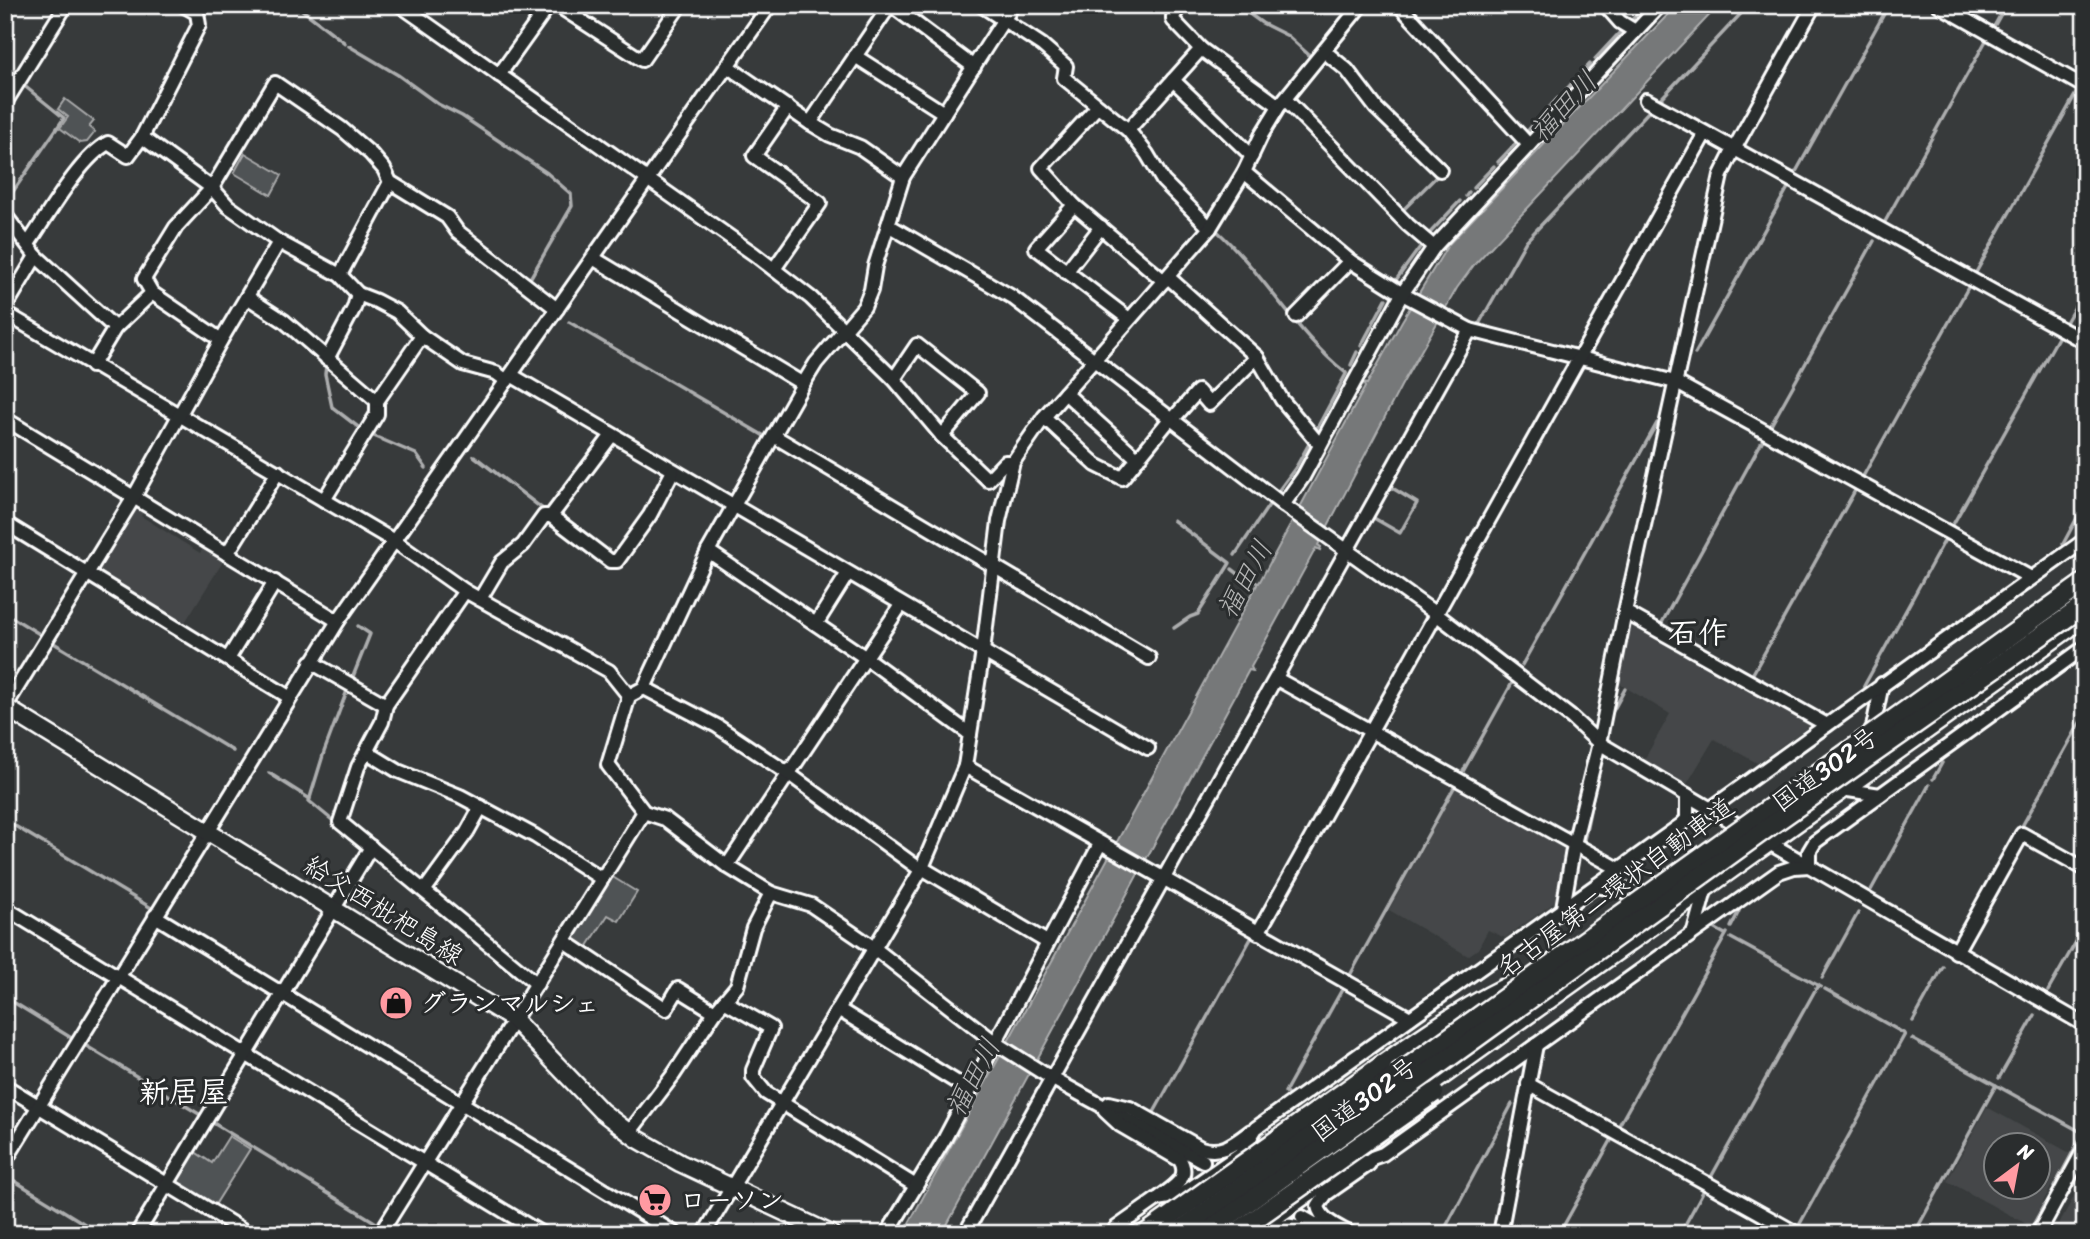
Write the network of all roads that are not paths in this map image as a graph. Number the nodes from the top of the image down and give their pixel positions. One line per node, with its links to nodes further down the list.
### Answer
1 (66, 5): 29 (street)
2 (183, 5): 37 (street)
3 (400, 5): 25 (street)
4 (549, 5): 25 (street)
5 (557, 5): 6 (street)
6 (680, 5)
7 (770, 5): 23 (street)
8 (890, 5): 22 (street); 24 (street)
9 (981, 5): 18 (street)
10 (1013, 5): 18 (street)
11 (1180, 5): 20 (street)
12 (1361, 5): 21 (street)
13 (1399, 5): 38 (street)
14 (1605, 5): 19 (street)
15 (1660, 5): 19 (street)
16 (1814, 5): 39 (street)
17 (1939, 5): 27 (street)
18 (1004, 20): 24 (street); 31 (street)
19 (1635, 31): 38 (street)
20 (1201, 49): 26 (street); 30 (street)
21 (1324, 51): 30 (street); 41 (street)
22 (855, 56): 33 (street); 34 (street)
23 (727, 66): 32 (street); 44 (street)
24 (974, 67): 33 (street)
25 (499, 75): 44 (street)
26 (1173, 80): 35 (street); 40 (street)
27 (2085, 87)
28 (1646, 100): 36 (street)
29 (5, 103)
30 (1282, 103): 40 (street); 54 (street)
31 (1098, 106): 35 (street); 47 (street)
32 (788, 107): 34 (street); 58 (street)
33 (944, 113): 43 (street)
34 (810, 123): 43 (street)
35 (1128, 130): 51 (street)
36 (1705, 133): 39 (street); 78 (street)
37 (142, 136): 46 (street); 53 (street)
38 (1529, 145): 54 (street)
39 (1734, 149): 76 (street); 84 (street)
40 (1252, 156): 42 (street)
41 (1440, 170)
42 (1244, 172): 51 (street); 57 (street)
43 (904, 177): 49 (street)
44 (648, 180): 56 (street); 58 (street)
45 (390, 182): 46 (street); 60 (street); 67 (street)
46 (212, 188): 52 (street); 62 (street)
47 (1074, 205): 50 (street); 59 (street)
48 (5, 215): 53 (street)
49 (888, 225): 72 (street); 80 (street)
50 (1101, 228): 59 (street); 61 (street)
51 (1210, 228): 61 (street)
52 (279, 242): 60 (street); 65 (street)
53 (28, 244): 55 (street)
54 (1434, 247): 64 (street)
55 (36, 256): 66 (street); 71 (street)
56 (593, 258): 67 (street); 85 (street)
57 (1350, 261): 64 (street); 69 (street)
58 (774, 268): 72 (street)
59 (1066, 272): 70 (street)
60 (340, 275): 63 (street)
61 (1166, 279): 70 (street); 77 (street)
62 (152, 293): 71 (street); 75 (street)
63 (358, 294): 74 (street); 79 (street)
64 (1404, 295): 73 (street); 95 (street)
65 (247, 297): 75 (street); 79 (street)
66 (5, 308)
67 (557, 309): 82 (street)
68 (5, 313): 81 (street)
69 (1296, 316)
70 (1129, 318): 80 (street)
71 (115, 328): 81 (street)
72 (844, 330): 83 (street); 85 (street)
73 (1470, 330): 78 (street); 109 (street)
74 (422, 336): 82 (street); 87 (street)
75 (221, 340): 88 (street)
76 (2085, 342)
77 (1257, 357): 91 (street); 95 (street)
78 (1578, 357): 84 (street); 122 (street)
79 (327, 359): 87 (street)
80 (1094, 360): 86 (street); 91 (street)
81 (92, 366): 88 (street)
82 (509, 378): 92 (street); 107 (street)
83 (894, 379): 94 (street); 94 (street)
84 (1675, 382): 114 (street); 121 (street)
85 (803, 384): 93 (street)
86 (1065, 393): 89 (street); 96 (street)
87 (377, 401): 101 (street)
88 (181, 415): 99 (street); 100 (street)
89 (1044, 417): 96 (street); 97 (street)
90 (5, 419): 100 (street)
91 (1171, 419): 96 (street); 103 (street)
92 (612, 435): 98 (street); 104 (street)
93 (774, 436): 102 (street); 111 (street)
94 (942, 436): 97 (street)
95 (1320, 445): 103 (street)
96 (1138, 459)
97 (1013, 462): 111 (street)
98 (673, 471): 102 (street); 104 (street)
99 (278, 472): 101 (street); 110 (street)
100 (134, 497): 110 (street); 112 (street)
101 (324, 500): 107 (street)
102 (733, 507): 108 (street); 113 (street)
103 (1286, 507): 109 (street)
104 (551, 516): 118 (street)
105 (5, 523): 112 (street)
106 (2085, 540): 114 (street)
107 (394, 541): 117 (street); 124 (street)
108 (708, 551): 125 (street); 134 (street)
109 (1348, 551): 122 (street); 132 (street)
110 (227, 554): 115 (street)
111 (994, 565): 127 (street); 129 (street)
112 (88, 573): 130 (street); 138 (street)
113 (848, 573): 119 (street); 125 (street)
114 (2031, 578): 133 (street)
115 (275, 582): 124 (street); 130 (street)
116 (2085, 582): 226 (highway, 名古屋第二環状自動車道, bridge)
117 (465, 591): 118 (street); 137 (street)
118 (480, 599): 135 (street)
119 (901, 604): 127 (street); 128 (street)
120 (2085, 604): 227 (highway, 名古屋第二環状自動車道, bridge)
121 (1625, 612): 139 (street); 142 (street)
122 (1436, 614): 140 (street); 142 (street)
123 (2085, 616): 147 (highway, 国道302号)
124 (338, 621): 131 (street)
125 (816, 624): 128 (street)
126 (2085, 647): 150 (street)
127 (983, 652): 141 (street); 143 (street)
128 (866, 658): 141 (street); 146 (street)
129 (1149, 658)
130 (228, 659): 136 (street)
131 (311, 662): 136 (street); 137 (street)
132 (1277, 679): 140 (street); 164 (street)
133 (1882, 684): 139 (street); 147 (street)
134 (644, 688): 135 (street); 146 (street)
135 (629, 696): 153 (street)
136 (289, 697): 154 (street)
137 (386, 705): 144 (street)
138 (5, 707): 154 (main road, 給父西枇杷島線)
139 (1827, 725): 152 (street)
140 (1371, 731): 157 (street); 177 (street)
141 (970, 734): 145 (street)
142 (1599, 743): 149 (street); 157 (street)
143 (1148, 748)
144 (367, 752): 151 (street); 158 (street)
145 (965, 766): 156 (street); 161 (street)
146 (789, 774): 159 (street); 161 (street)
147 (1863, 775): 148 (highway, 国道302号)
148 (1842, 789): 150 (street); 155 (highway, 国道302号)
149 (1687, 794): 152 (street); 162 (street)
150 (1880, 795): 160 (street)
151 (481, 807): 165 (street); 168 (street)
152 (1710, 808): 155 (street)
153 (644, 812): 159 (street); 165 (street)
154 (208, 830): 172 (main road, 給父西枇杷島線); 174 (street)
155 (1768, 842): 160 (street); 167 (highway, 国道302号)
156 (1102, 845): 164 (street); 179 (street)
157 (1574, 845): 162 (street); 173 (street)
158 (371, 847): 168 (street); 172 (street)
159 (727, 866): 169 (street)
160 (1809, 866): 176 (street); 181 (street)
161 (922, 869): 179 (street); 180 (street)
162 (1619, 869): 166 (street)
163 (2085, 869): 181 (street)
164 (1163, 878): 177 (street); 195 (street)
165 (602, 879): 178 (street)
166 (1596, 886): 170 (street); 173 (street)
167 (1706, 887): 170 (highway, 国道302号); 176 (street)
168 (424, 891): 184 (street)
169 (771, 893): 180 (street); 186 (street)
170 (1687, 900): 175 (highway, 国道302号)
171 (5, 908): 183 (street)
172 (335, 908): 185 (street); 190 (main road, 給父西枇杷島線)
173 (1563, 908): 189 (street)
174 (155, 916): 183 (street); 185 (street)
175 (1650, 927): 182 (highway, 国道302号); 229 (highway, bridge)
176 (1694, 932): 193 (street)
177 (1258, 933): 189 (street)
178 (564, 941): 184 (street); 188 (street)
179 (1047, 942): 192 (street)
180 (874, 948): 187 (street); 192 (street)
181 (1956, 952): 191 (street)
182 (1606, 957): 225 (highway, bridge); 228 (highway, 国道302号)
183 (118, 976): 194 (street); 202 (street)
184 (537, 984): 190 (street)
185 (283, 994): 194 (street); 200 (street)
186 (724, 1002): 188 (street); 201 (street)
187 (838, 1009): 198 (street); 201 (street)
188 (715, 1013): 204 (street)
189 (1410, 1018): 203 (street)
190 (514, 1020): 200 (street); 204 (main road, 給父西枇杷島線)
191 (2085, 1025)
192 (995, 1043): 195 (street); 211 (street)
193 (1536, 1045): 196 (street); 206 (street)
194 (246, 1054): 209 (street); 210 (street)
195 (1051, 1078): 199 (street); 224 (street)
196 (1528, 1084): 235 (street); 236 (street)
197 (5, 1086): 202 (street)
198 (963, 1086)
199 (1092, 1098): 203 (street); 208 (street); 213 (street)
200 (461, 1102): 209 (street); 220 (street)
201 (782, 1104): 211 (street); 212 (street)
202 (38, 1106): 207 (street); 210 (street)
203 (1256, 1128): 213 (street)
204 (629, 1133): 212 (main road, 給父西枇杷島線)
205 (2085, 1148): 237 (street)
206 (1383, 1154): 230 (street); 234 (street)
207 (5, 1161)
208 (1203, 1161)
209 (424, 1162): 218 (street); 219 (street)
210 (167, 1184): 216 (street); 217 (street)
211 (916, 1186): 223 (street)
212 (733, 1187): 221 (street); 222 (main road, 給父西枇杷島線)
213 (1157, 1199): 215 (street)
214 (1302, 1217): 233 (street)
215 (1114, 1232)
216 (137, 1234)
217 (249, 1234)
218 (380, 1234)
219 (542, 1234)
220 (676, 1234)
221 (705, 1234)
222 (831, 1234)
223 (887, 1234)
224 (965, 1234)
225 (1145, 1234)
226 (1175, 1234)
227 (1204, 1234)
228 (1220, 1234)
229 (1234, 1234)
230 (1262, 1234)
231 (1270, 1234): 232 (street)
232 (1311, 1234)
233 (1332, 1234)
234 (1351, 1234)
235 (1500, 1234)
236 (1798, 1234)
237 (2038, 1234)

